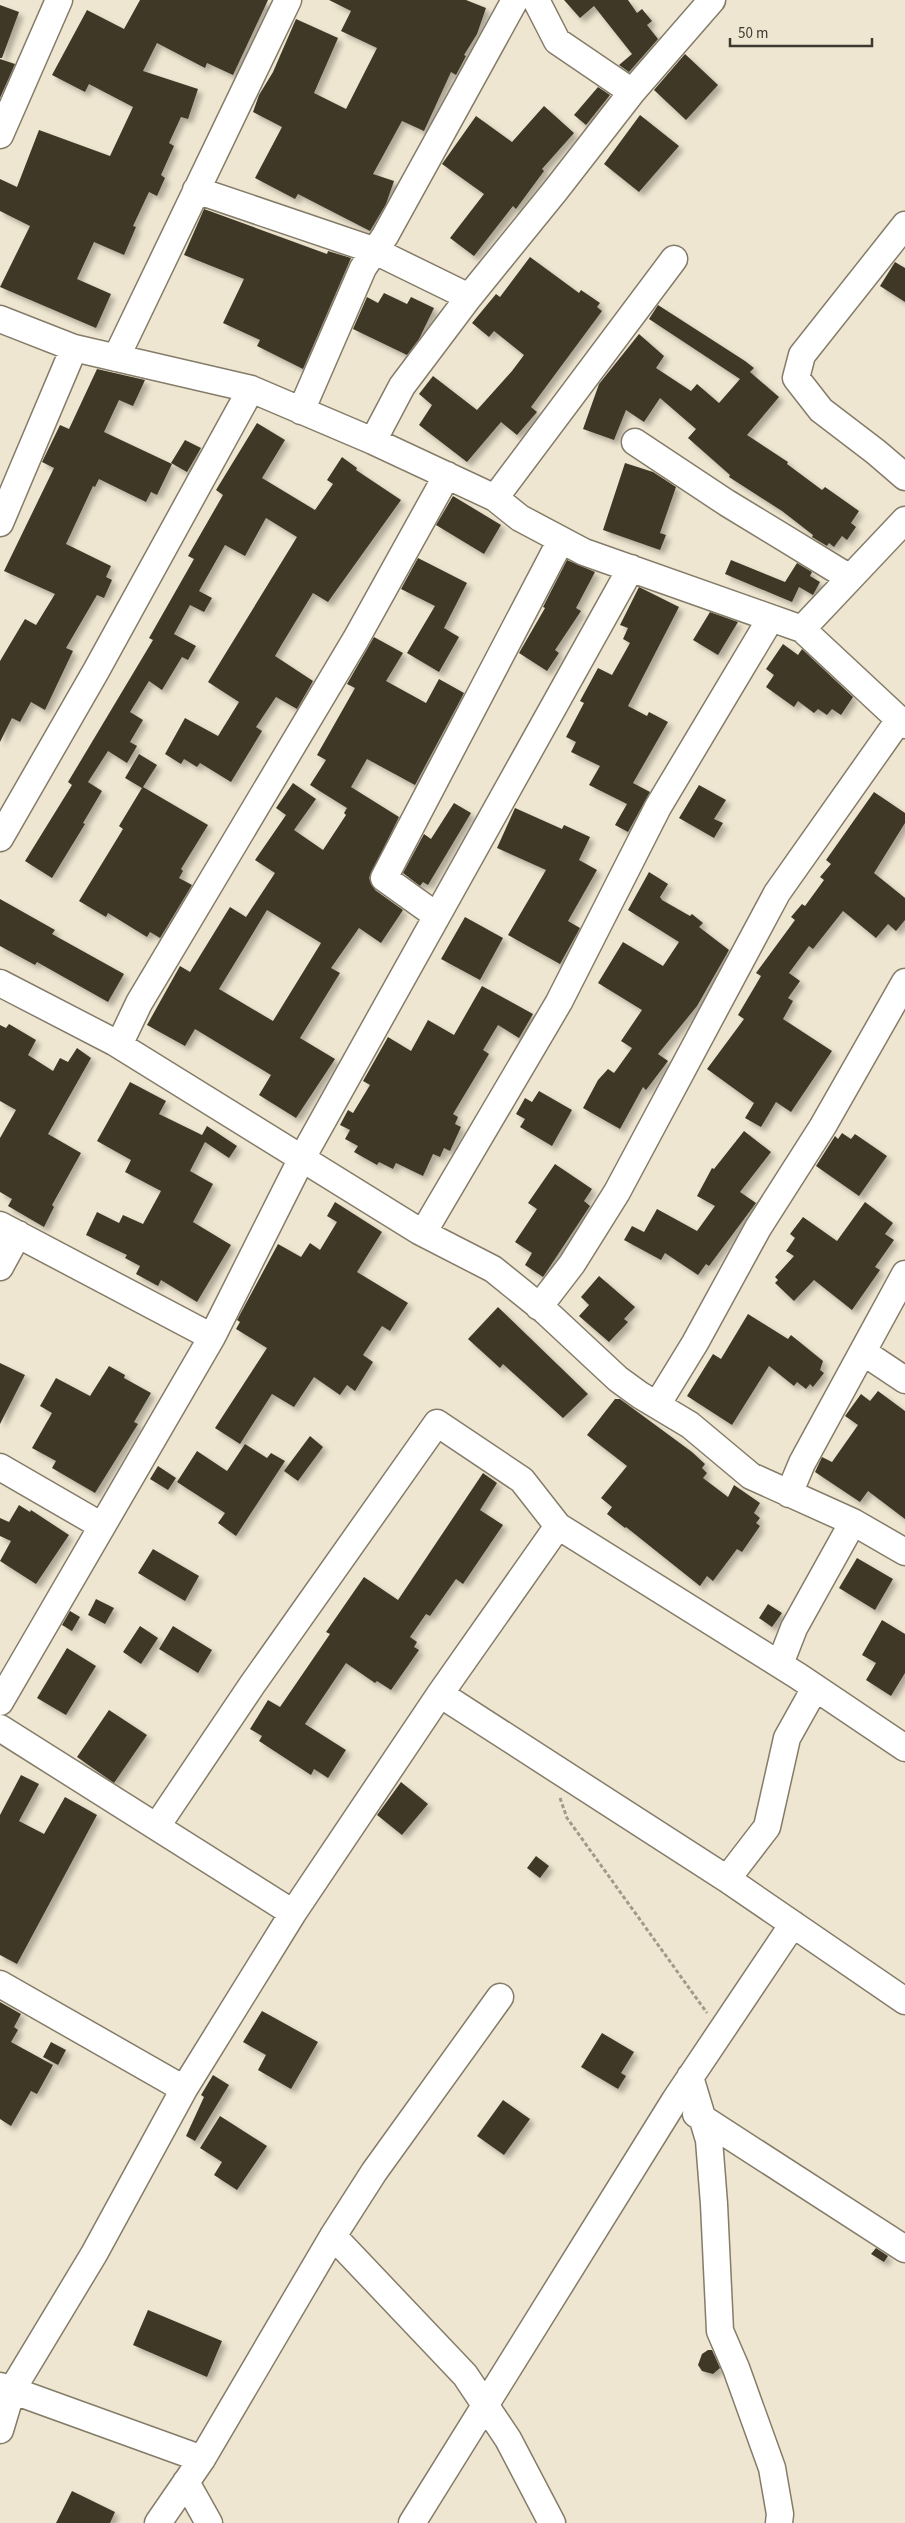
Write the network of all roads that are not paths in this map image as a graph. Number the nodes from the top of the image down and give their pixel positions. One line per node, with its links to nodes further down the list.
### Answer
1 (59, 0): 7 (street)
2 (288, 0): 8 (street)
3 (515, 0): 10 (street)
4 (536, 0): 6 (street)
5 (712, 0): 6 (street)
6 (632, 92): 12 (street)
7 (0, 135)
8 (196, 190): 10 (street); 15 (street)
9 (905, 225): 21 (street)
10 (373, 250): 12 (street); 17 (street)
11 (674, 259): 22 (street)
12 (469, 297): 18 (street)
13 (0, 320): 14 (street)
14 (74, 348): 15 (street); 23 (street)
15 (116, 358): 16 (street)
16 (251, 389): 17 (street); 31 (street)
17 (301, 410): 18 (street)
18 (373, 442): 20 (street)
19 (635, 442): 27 (street)
20 (447, 475): 22 (street); 35 (street)
21 (905, 477)
22 (495, 498): 25 (street)
23 (0, 523)
24 (902, 529): 27 (street)
25 (562, 540): 26 (street); 32 (street)
26 (631, 568): 28 (street); 32 (street)
27 (850, 578): 29 (street)
28 (771, 618): 29 (street); 38 (street)
29 (802, 628): 30 (street)
30 (902, 722): 41 (street)
31 (0, 838)
32 (437, 916): 36 (street)
33 (905, 982): 45 (street)
34 (0, 983): 35 (street)
35 (119, 1045): 36 (street)
36 (302, 1158): 38 (street); 42 (street)
37 (9, 1230): 39 (street); 42 (street)
38 (423, 1233): 41 (street)
39 (0, 1267)
40 (905, 1274): 43 (street)
41 (539, 1307): 45 (street)
42 (212, 1337): 49 (street)
43 (863, 1352): 44 (street); 47 (street)
44 (905, 1380)
45 (657, 1405): 47 (street)
46 (0, 1467): 49 (street)
47 (789, 1494): 48 (street)
48 (853, 1522): 51 (street); 52 (street)
49 (102, 1526): 55 (street)
50 (558, 1526): 52 (street); 54 (street); 58 (street)
51 (905, 1552)
52 (780, 1664): 53 (street)
53 (816, 1688): 57 (street); 59 (street)
54 (440, 1694): 59 (street); 60 (street)
55 (0, 1702)
56 (0, 1728): 58 (street)
57 (905, 1748)
58 (157, 1826): 60 (street)
59 (727, 1878): 61 (street)
60 (294, 1913): 66 (street)
61 (793, 1924): 64 (street); 65 (street)
62 (0, 1984): 66 (street)
63 (500, 1996): 69 (street)
64 (905, 2001)
65 (690, 2077): 67 (street); 68 (street)
66 (184, 2090): 71 (street)
67 (675, 2100): 68 (street); 72 (street)
68 (702, 2117): 70 (street); 80 (street)
69 (333, 2236): 72 (street); 74 (street)
70 (905, 2249)
71 (6, 2388): 73 (street); 74 (street)
72 (486, 2405): 78 (street); 79 (street)
73 (0, 2430)
74 (202, 2458): 75 (street)
75 (186, 2482): 76 (street); 77 (street)
76 (158, 2523)
77 (209, 2523)
78 (412, 2523)
79 (552, 2523)
80 (780, 2523)

